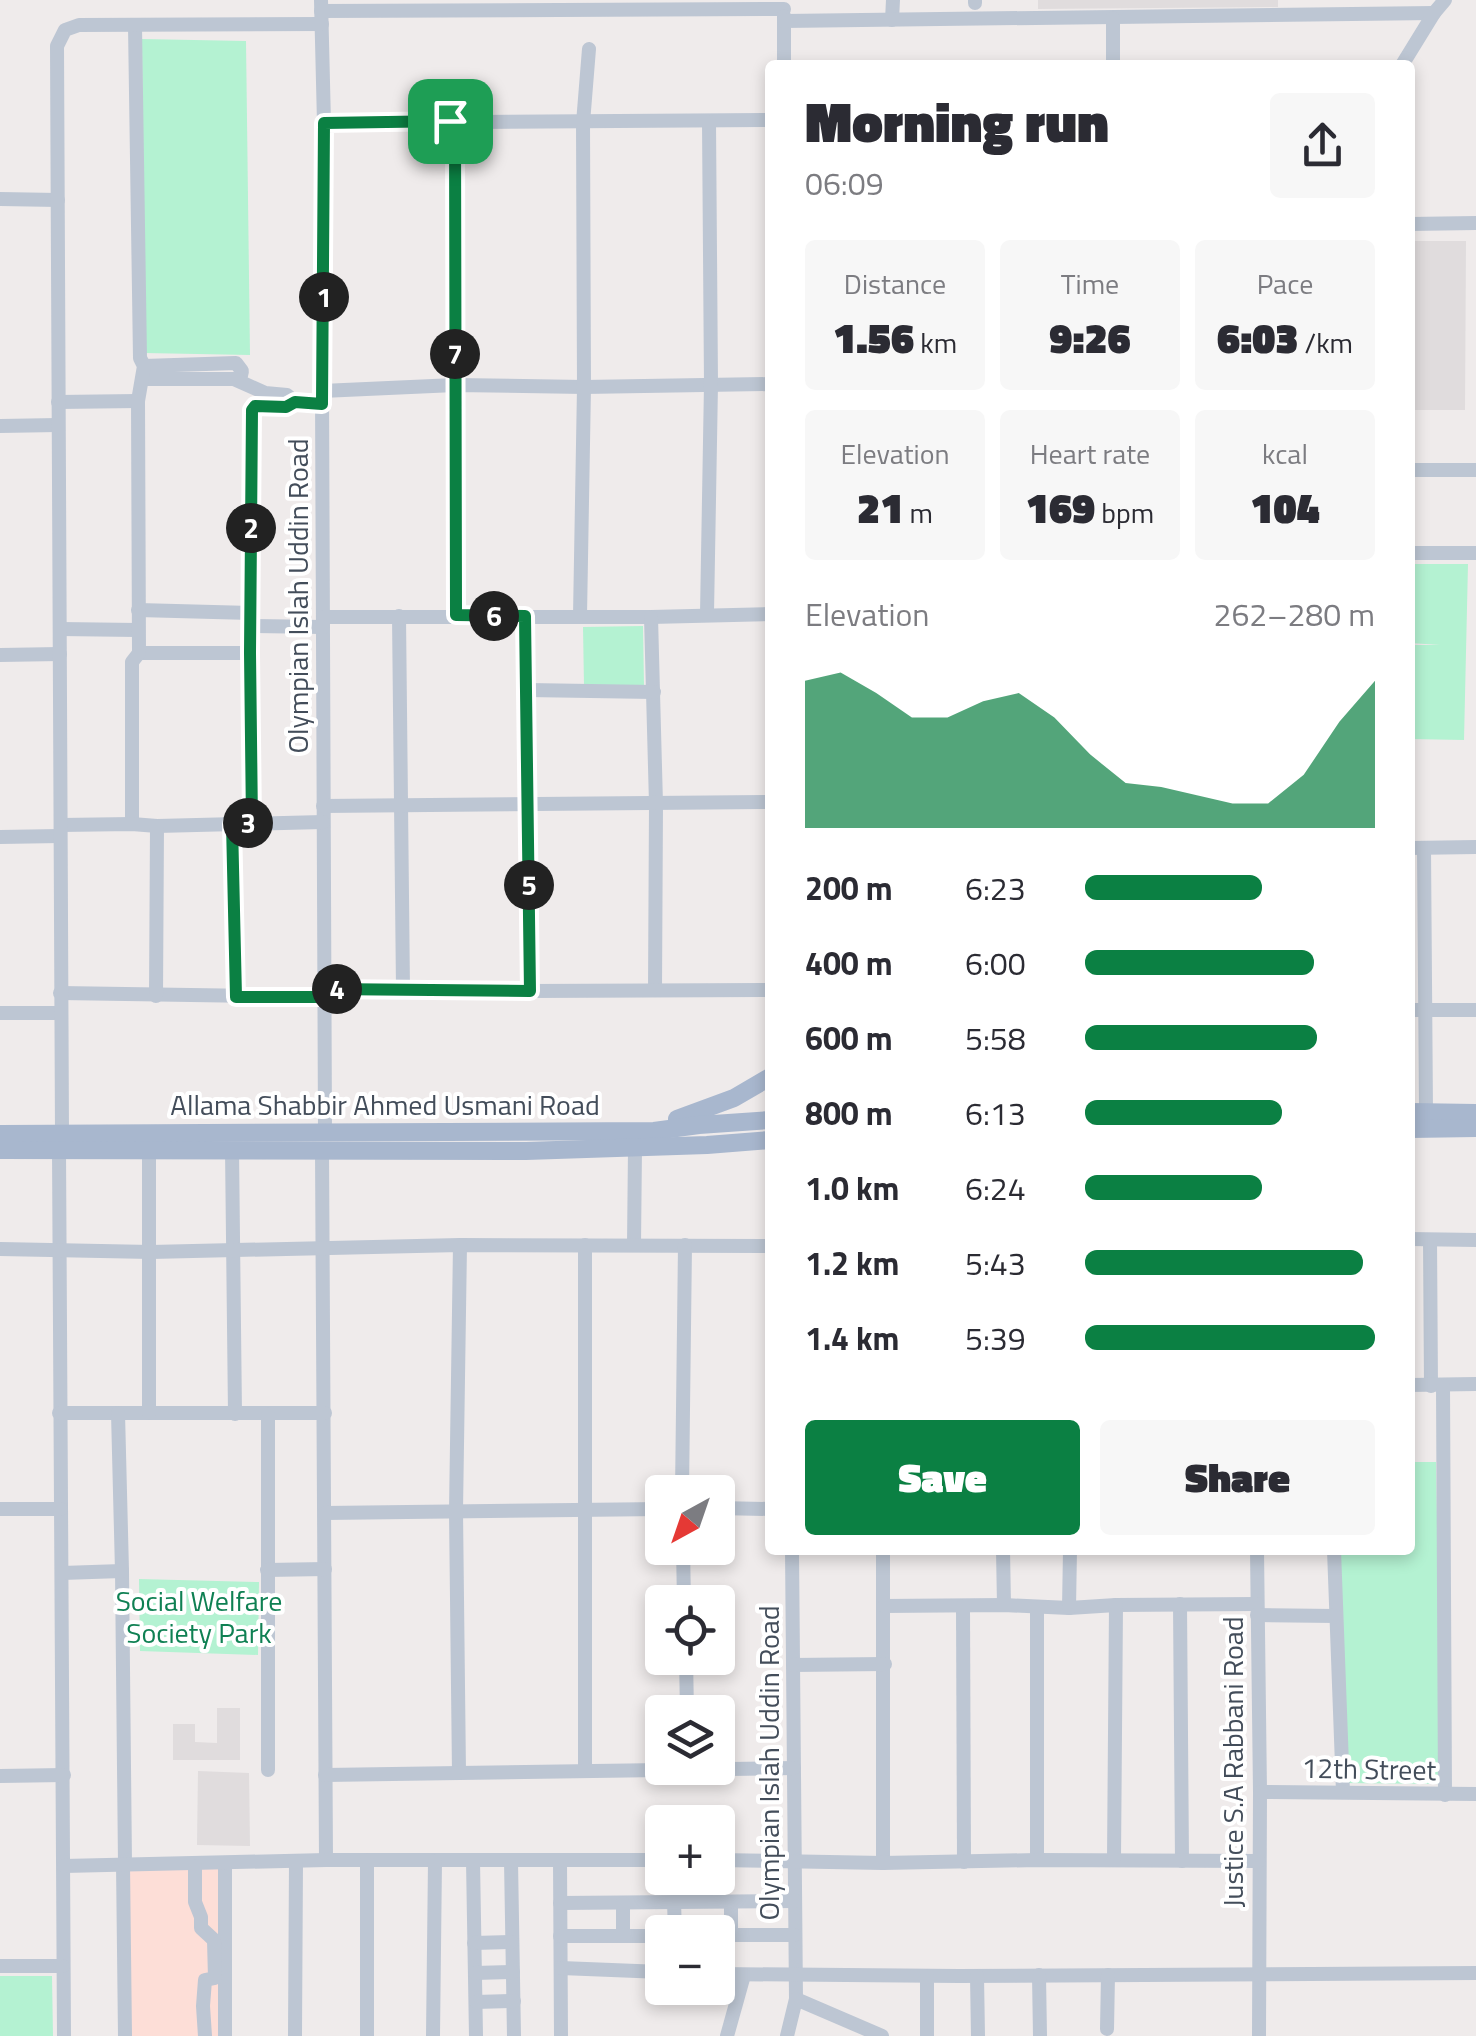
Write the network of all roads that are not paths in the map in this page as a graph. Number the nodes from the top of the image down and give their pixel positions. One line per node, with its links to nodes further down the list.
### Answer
1 (894, 0): 8 (street)
2 (1445, 0): 6 (street)
3 (1284, 7): 6 (street); 7 (street)
4 (784, 10): 5 (street); 8 (street); 11 (street)
5 (321, 12): 9 (street); 17 (street, Olympian Islah Uddin Road)
6 (1434, 13): 13 (street)
7 (1113, 18): 8 (street); 12 (street)
8 (892, 20)
9 (136, 26): 20 (street); 23 (street)
10 (589, 49): 18 (street)
11 (784, 60)
12 (1113, 60)
13 (1405, 60)
14 (765, 120): 16 (street)
15 (455, 121): 17 (street); 18 (street); 26 (street)
16 (709, 122): 18 (street); 24 (street)
17 (324, 123): 28 (street, Olympian Islah Uddin Road)
18 (584, 123): 27 (street)
19 (0, 200): 20 (street)
20 (58, 200): 30 (street)
21 (1476, 223): 22 (street)
22 (1415, 224)
23 (144, 372): 29 (street); 31 (street)
24 (711, 384): 25 (street); 27 (street); 39 (street)
25 (765, 384)
26 (456, 386): 27 (street); 28 (street); 41 (street)
27 (584, 387): 44 (street)
28 (322, 397): 31 (street); 47 (street, Olympian Islah Uddin Road)
29 (138, 401): 30 (street); 38 (street)
30 (58, 402): 32 (street)
31 (295, 402): 46 (street)
32 (58, 425): 33 (street); 48 (street)
33 (0, 426)
34 (1415, 470): 35 (street)
35 (1476, 470)
36 (1415, 552): 37 (street)
37 (1476, 553)
38 (138, 610): 46 (street); 49 (street)
39 (707, 614): 40 (street); 45 (street)
40 (765, 614)
41 (456, 615): 42 (street); 43 (street)
42 (398, 616): 47 (street); 59 (street)
43 (525, 616): 44 (street); 54 (street)
44 (580, 616): 45 (street)
45 (651, 618): 55 (street)
46 (251, 619): 47 (street); 51 (street)
47 (323, 622): 60 (street, Olympian Islah Uddin Road)
48 (60, 629): 49 (street); 52 (street)
49 (137, 630): 50 (street)
50 (139, 653): 51 (street); 62 (street)
51 (250, 653): 61 (street)
52 (60, 654): 53 (street); 65 (street)
53 (0, 655)
54 (527, 690): 55 (street); 57 (street)
55 (654, 692): 58 (street)
56 (765, 802): 58 (street)
57 (528, 804): 58 (street); 59 (street); 72 (street)
58 (656, 804): 70 (street)
59 (402, 806): 60 (street); 69 (street)
60 (323, 814): 61 (street); 74 (street, Olympian Islah Uddin Road)
61 (252, 823): 63 (street)
62 (132, 824): 64 (street); 65 (street)
63 (232, 824): 64 (street); 76 (street)
64 (157, 826): 75 (street)
65 (61, 830): 66 (street); 73 (street)
66 (0, 837)
67 (1417, 848): 68 (street); 77 (street)
68 (1476, 848)
69 (403, 990): 72 (street); 74 (street)
70 (655, 990): 71 (street); 72 (street)
71 (765, 990)
72 (530, 991)
73 (60, 993): 75 (street); 80 (street)
74 (326, 993): 76 (street); 90 (street, Olympian Islah Uddin Road)
75 (156, 996): 76 (street)
76 (236, 997)
77 (1418, 1010): 78 (street); 82 (street)
78 (1476, 1010)
79 (0, 1013): 80 (street)
80 (60, 1013): 91 (street)
81 (765, 1080): 87 (main road)
82 (1418, 1112): 83 (main road)
83 (1476, 1113)
84 (765, 1120): 87 (main road, Allama Shabbir Ahmed Usmani Road)
85 (1415, 1128): 86 (main road)
86 (1476, 1128)
87 (654, 1131): 90 (main road, Allama Shabbir Ahmed Usmani Road)
88 (0, 1134): 91 (main road, Allama Shabbir Ahmed Usmani Road)
89 (765, 1140): 92 (main road, Allama Shabbir Ahmed Usmani Road)
90 (323, 1141): 91 (main road, Allama Shabbir Ahmed Usmani Road); 92 (main road, Allama Shabbir Ahmed Usmani Road); 93 (main road, Allama Shabbir Ahmed Usmani Road); 104 (street, Olympian Islah Uddin Road)
91 (60, 1142): 94 (main road, Allama Shabbir Ahmed Usmani Road); 95 (main road, Allama Shabbir Ahmed Usmani Road); 106 (street)
92 (634, 1148): 101 (street)
93 (232, 1149): 95 (main road, Allama Shabbir Ahmed Usmani Road); 107 (street)
94 (0, 1150)
95 (149, 1150): 108 (street)
96 (1415, 1239): 97 (street)
97 (1430, 1240): 98 (street); 111 (street)
98 (1476, 1240)
99 (460, 1245): 100 (street); 104 (street); 125 (street)
100 (585, 1245): 101 (street); 124 (street)
101 (634, 1245): 102 (street)
102 (685, 1246): 103 (street); 118 (street)
103 (765, 1246)
104 (323, 1247): 107 (street); 115 (street, Olympian Islah Uddin Road)
105 (0, 1249): 106 (street)
106 (59, 1250): 108 (street); 112 (street)
107 (232, 1250): 108 (street); 116 (street)
108 (150, 1252): 114 (street)
109 (1476, 1384): 111 (street)
110 (1415, 1386): 111 (street)
111 (1437, 1386): 160 (street)
112 (59, 1413): 113 (street); 122 (street)
113 (118, 1413): 114 (street); 135 (street)
114 (148, 1413): 116 (street)
115 (325, 1413): 117 (street); 126 (street, Olympian Islah Uddin Road)
116 (235, 1414): 117 (street)
117 (268, 1414): 134 (street)
118 (682, 1475)
119 (735, 1508): 120 (street)
120 (765, 1508)
121 (0, 1509): 122 (street)
122 (61, 1509): 136 (street)
123 (645, 1509): 124 (street)
124 (586, 1510): 125 (street); 152 (street)
125 (456, 1511): 126 (street); 153 (street)
126 (324, 1513): 133 (street, Olympian Islah Uddin Road)
127 (792, 1555): 147 (street, Olympian Islah Uddin Road)
128 (883, 1555): 139 (street)
129 (1002, 1555): 141 (street)
130 (1070, 1555): 143 (street)
131 (1257, 1555): 144 (street, Justice S.A Rabbani Road)
132 (1334, 1555): 145 (street)
133 (325, 1569): 134 (street); 155 (street, Olympian Islah Uddin Road)
134 (266, 1570): 151 (street)
135 (122, 1571): 136 (street); 177 (street)
136 (62, 1573): 154 (street)
137 (1180, 1604): 138 (street); 144 (street); 173 (street)
138 (1116, 1605): 143 (street); 169 (street)
139 (884, 1606): 140 (street); 146 (street)
140 (963, 1606): 141 (street); 176 (street)
141 (1004, 1606): 142 (street)
142 (1037, 1607): 143 (street); 168 (street)
143 (1068, 1608)
144 (1257, 1610): 145 (street); 157 (street, Justice S.A Rabbani Road)
145 (1335, 1616): 158 (street)
146 (885, 1664): 147 (street); 175 (street)
147 (793, 1665): 148 (street, Olympian Islah Uddin Road)
148 (794, 1768): 150 (street); 167 (street, Olympian Islah Uddin Road)
149 (645, 1769): 152 (street)
150 (735, 1769)
151 (268, 1770)
152 (585, 1770): 153 (street)
153 (459, 1772): 155 (street)
154 (64, 1775): 156 (street); 179 (street)
155 (325, 1775): 161 (street, Olympian Islah Uddin Road)
156 (0, 1776)
157 (1260, 1792): 158 (street, 12th Street); 174 (street, Justice S.A Rabbani Road)
158 (1343, 1792): 160 (street, 12th Street)
159 (1476, 1794): 160 (street, 12th Street)
160 (1444, 1795)
161 (326, 1860): 162 (street); 170 (street)
162 (367, 1860): 163 (street); 219 (street)
163 (435, 1860): 171 (street); 220 (street)
164 (560, 1860): 165 (street); 172 (street); 185 (street)
165 (645, 1860)
166 (735, 1860): 167 (street)
167 (795, 1860): 175 (street); 181 (street, Olympian Islah Uddin Road)
168 (1037, 1860): 169 (street); 176 (street)
169 (1114, 1860): 173 (street)
170 (296, 1861): 178 (street); 218 (street)
171 (473, 1861): 172 (street); 194 (street)
172 (511, 1861): 193 (street)
173 (1182, 1861): 174 (street)
174 (1259, 1861): 201 (street, Justice S.A Rabbani Road)
175 (883, 1862): 176 (street)
176 (964, 1862)
177 (124, 1864): 178 (street); 179 (street); 215 (street)
178 (225, 1864): 217 (street)
179 (64, 1866): 196 (street)
180 (195, 1866): 216 (street)
181 (795, 1901): 184 (street); 188 (street, Olympian Islah Uddin Road)
182 (623, 1902): 183 (street); 185 (street); 191 (street)
183 (674, 1902): 184 (street); 186 (street)
184 (731, 1902): 187 (street)
185 (560, 1903): 190 (street)
186 (674, 1915)
187 (728, 1915)
188 (795, 1934): 189 (street); 205 (street, Olympian Islah Uddin Road)
189 (735, 1935)
190 (560, 1936): 191 (street); 197 (street)
191 (624, 1936): 192 (street)
192 (645, 1936)
193 (512, 1942): 194 (street); 200 (street)
194 (474, 1943): 199 (street)
195 (0, 1966): 196 (street)
196 (63, 1966): 214 (street)
197 (561, 1968): 198 (street); 223 (street)
198 (645, 1971)
199 (475, 1972): 200 (street); 212 (street)
200 (513, 1972): 211 (street)
201 (1259, 1973): 202 (street); 207 (street); 230 (street, Justice S.A Rabbani Road)
202 (1476, 1973)
203 (735, 1975): 204 (street)
204 (744, 1975): 205 (street); 224 (street)
205 (796, 1975): 208 (street); 210 (street, Olympian Islah Uddin Road)
206 (1039, 1975): 207 (street); 209 (street); 229 (street)
207 (1108, 1975): 213 (street)
208 (927, 1976): 209 (street); 227 (street)
209 (976, 1976): 228 (street)
210 (796, 1999): 225 (street, Olympian Islah Uddin Road); 226 (street)
211 (514, 2001): 212 (street); 222 (street)
212 (476, 2002): 221 (street)
213 (1107, 2029)
214 (64, 2036)
215 (124, 2036)
216 (206, 2036)
217 (225, 2036)
218 (294, 2036)
219 (366, 2036)
220 (433, 2036)
221 (476, 2036)
222 (514, 2036)
223 (562, 2036)
224 (727, 2036)
225 (787, 2036)
226 (882, 2036)
227 (928, 2036)
228 (978, 2036)
229 (1040, 2036)
230 (1259, 2036)

